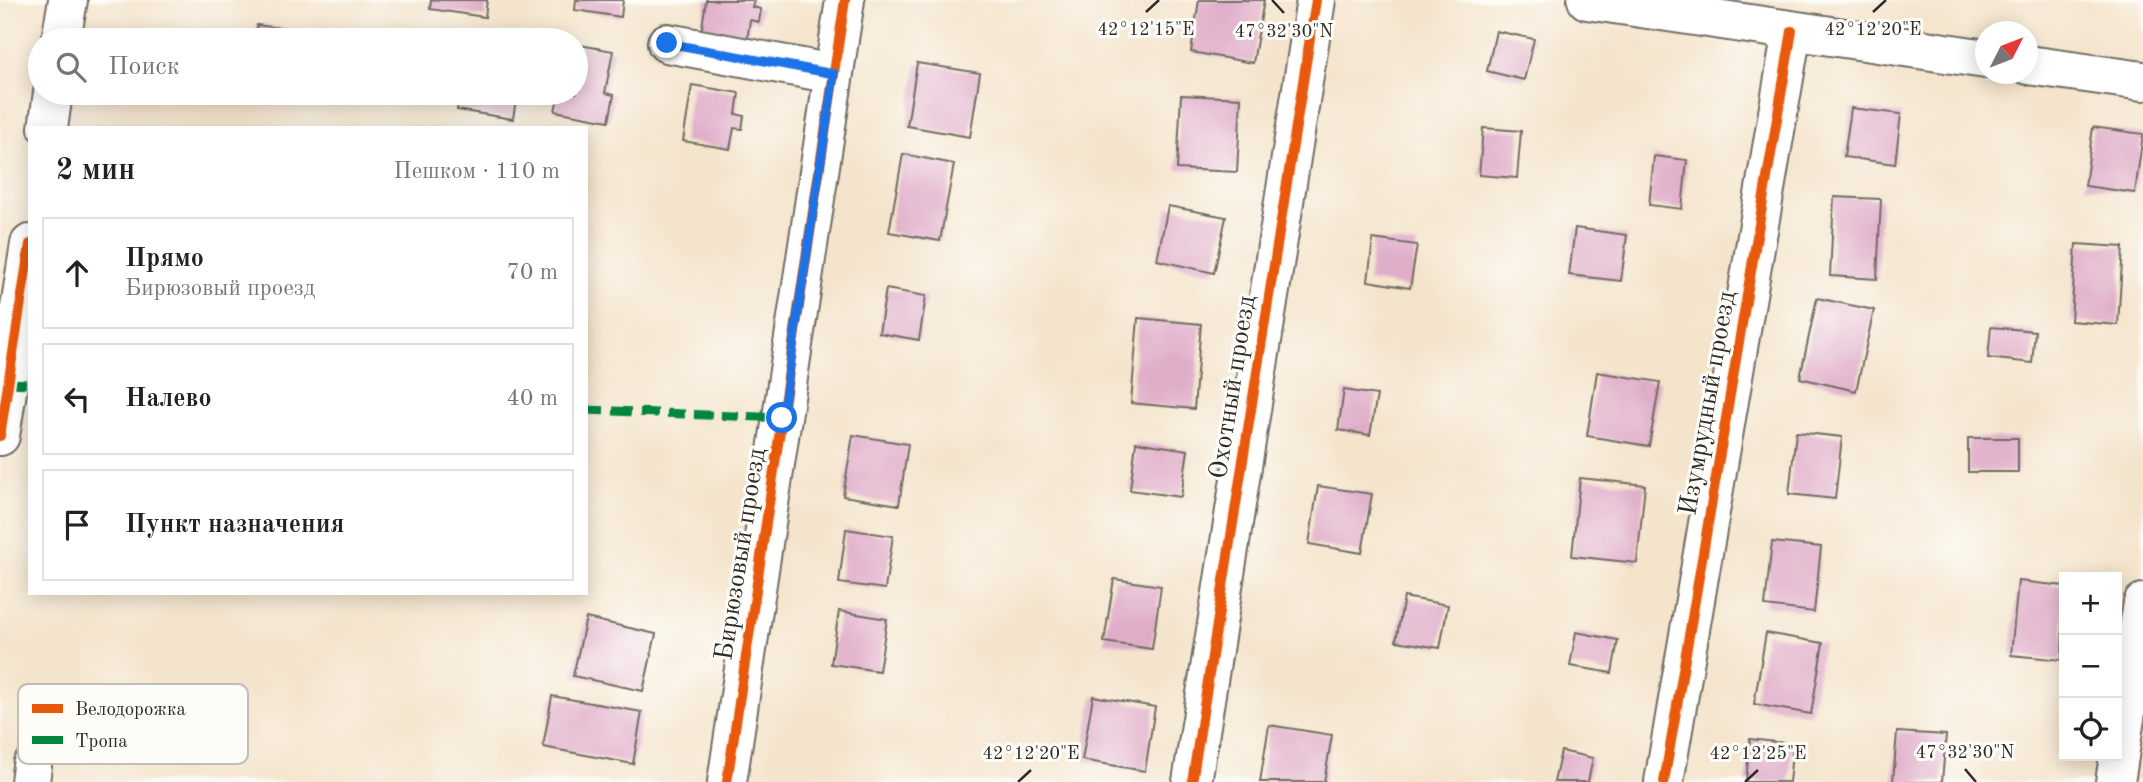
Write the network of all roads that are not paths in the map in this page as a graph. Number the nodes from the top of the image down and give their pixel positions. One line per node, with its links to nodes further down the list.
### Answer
1 (68, 0): 5 (street)
2 (845, 0): 10 (street, Бирюзовый проезд)
3 (1316, 0): 18 (street, Охотный проезд)
4 (1587, 0): 6 (street)
5 (63, 28)
6 (1792, 31): 8 (street); 19 (street, Изумрудный проезд)
7 (667, 43): 10 (street)
8 (1975, 57)
9 (2038, 66): 11 (street)
10 (834, 74): 17 (street, Бирюзовый проезд)
11 (2143, 81)
12 (51, 105): 13 (street)
13 (48, 126)
14 (28, 257): 15 (street)
15 (0, 436)
16 (2143, 603): 20 (street)
17 (727, 782)
18 (1192, 782)
19 (1664, 782)
20 (2115, 782)

